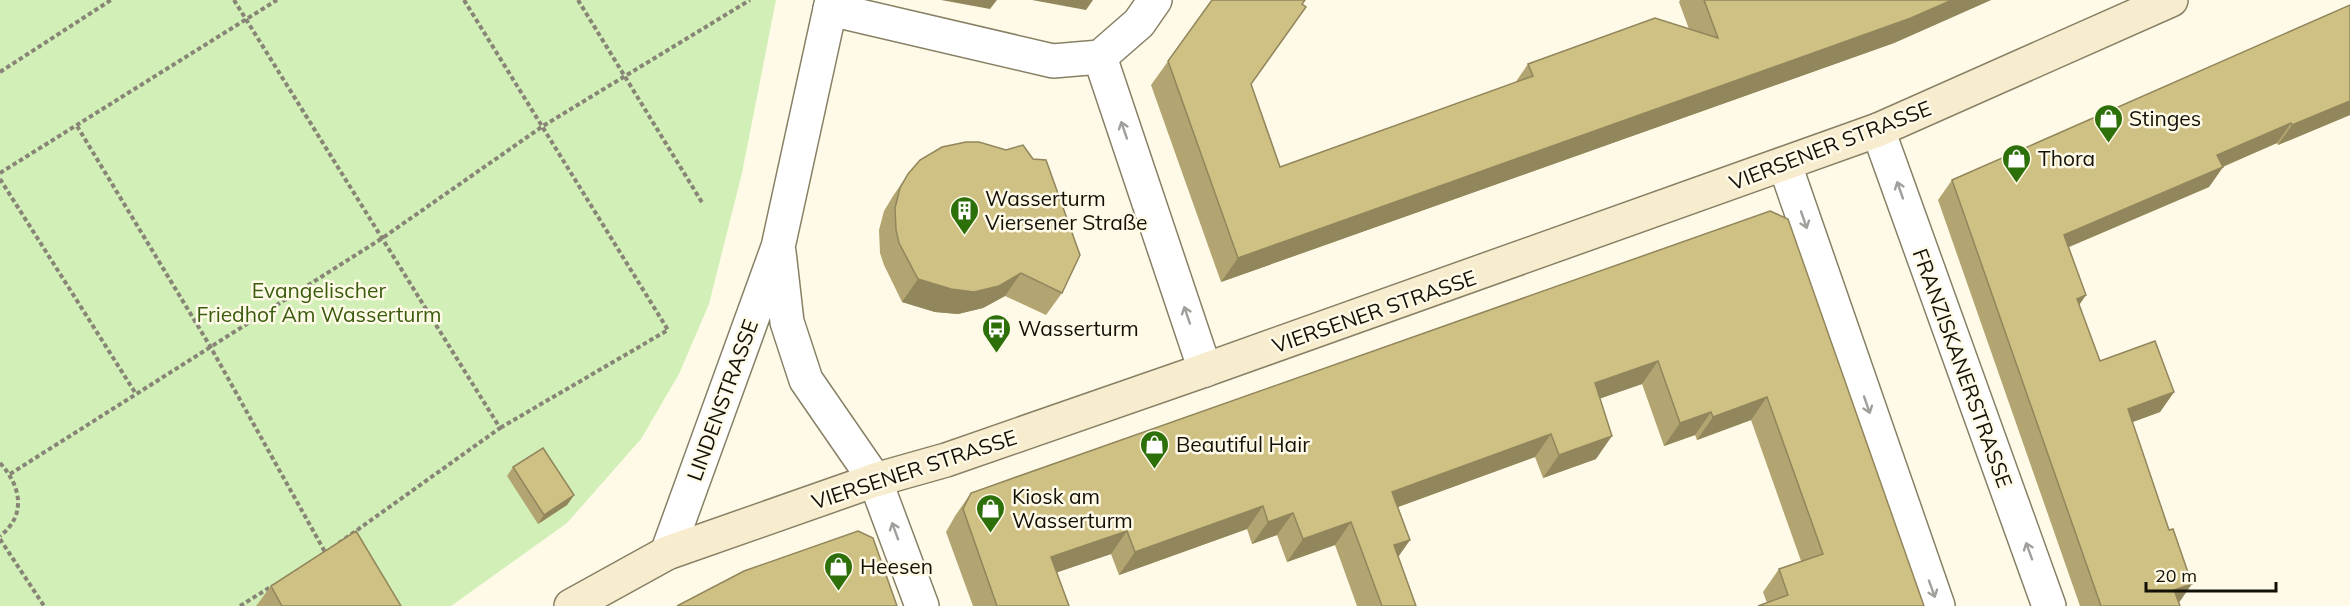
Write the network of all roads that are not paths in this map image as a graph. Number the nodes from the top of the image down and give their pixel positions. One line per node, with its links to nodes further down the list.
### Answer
1 (1155, 0): 4 (street)
2 (2171, 0): 5 (main road, VIERSENER STRASSE)
3 (831, 5): 4 (street); 7 (street, LINDENSTRASSE)
4 (1100, 57): 8 (street, one-way to 4)
5 (1878, 130): 6 (main road, VIERSENER STRASSE); 14 (street, FRANZISKANERSTRASSE, one-way to 5)
6 (1785, 165): 8 (main road, VIERSENER STRASSE); 13 (street, one-way to 13)
7 (778, 247): 9 (street, LINDENSTRASSE); 10 (street, LINDENSTRASSE)
8 (1205, 370): 9 (main road, VIERSENER STRASSE)
9 (876, 480): 10 (main road, VIERSENER STRASSE); 12 (street, LINDENSTRASSE, one-way to 9)
10 (667, 553): 11 (main road, VIERSENER STRASSE)
11 (572, 606)
12 (922, 606)
13 (1938, 606)
14 (2049, 606)

